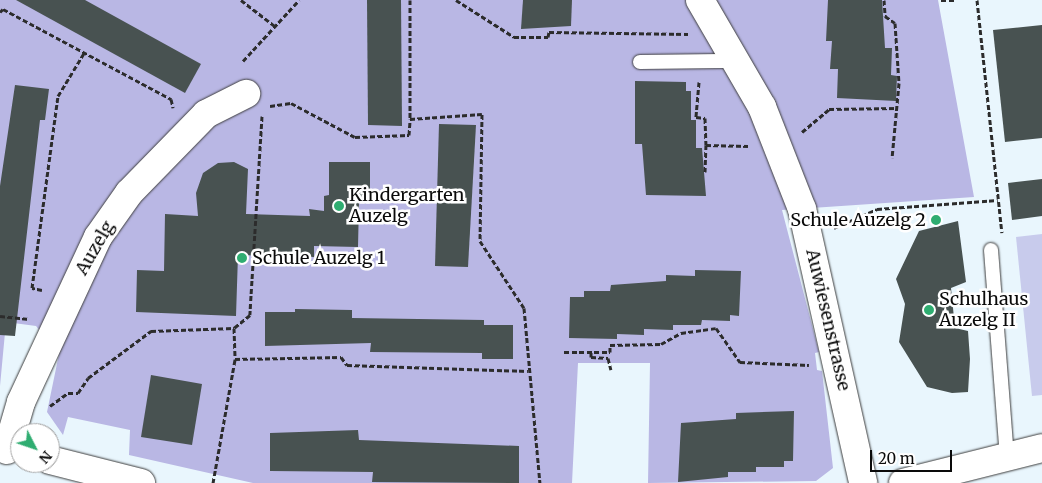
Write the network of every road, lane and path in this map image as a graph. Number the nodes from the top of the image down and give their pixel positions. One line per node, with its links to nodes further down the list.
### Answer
1 (241, 0): 11 (path)
2 (299, 0): 11 (path)
3 (410, 0): 21 (path)
4 (456, 0): 12 (path)
5 (700, 0): 14 (street, Auwiesenstrasse)
6 (884, 0): 19 (path)
7 (941, 0): 8 (path)
8 (955, 0)
9 (977, 0): 27 (path)
10 (0, 12): 13 (path)
11 (276, 27): 15 (path)
12 (699, 34)
13 (84, 53): 20 (path); 30 (path)
14 (732, 54): 16 (lane); 48 (street, Auwiesenstrasse)
15 (243, 60)
16 (640, 62)
17 (700, 73): 23 (path)
18 (246, 94): 42 (street, Auzelg)
19 (898, 108): 22 (path); 25 (path)
20 (174, 115)
21 (410, 118): 33 (path); 39 (path)
22 (793, 139)
23 (706, 145): 24 (path); 26 (path)
24 (748, 146)
25 (892, 158)
26 (705, 172)
27 (998, 200): 28 (path); 29 (path)
28 (826, 231)
29 (991, 250): 43 (lane)
30 (49, 291)
31 (0, 316): 32 (path)
32 (36, 319)
33 (234, 328): 36 (path); 40 (path)
34 (564, 352): 35 (path)
35 (591, 352): 37 (path); 38 (path)
36 (235, 359): 39 (path); 46 (path)
37 (816, 365)
38 (611, 370)
39 (528, 371): 47 (path)
40 (42, 411)
41 (1042, 448): 43 (street)
42 (9, 451)
43 (1007, 458): 49 (street)
44 (60, 463): 45 (street)
45 (141, 483)
46 (213, 483)
47 (540, 483)
48 (862, 483)
49 (904, 483)

